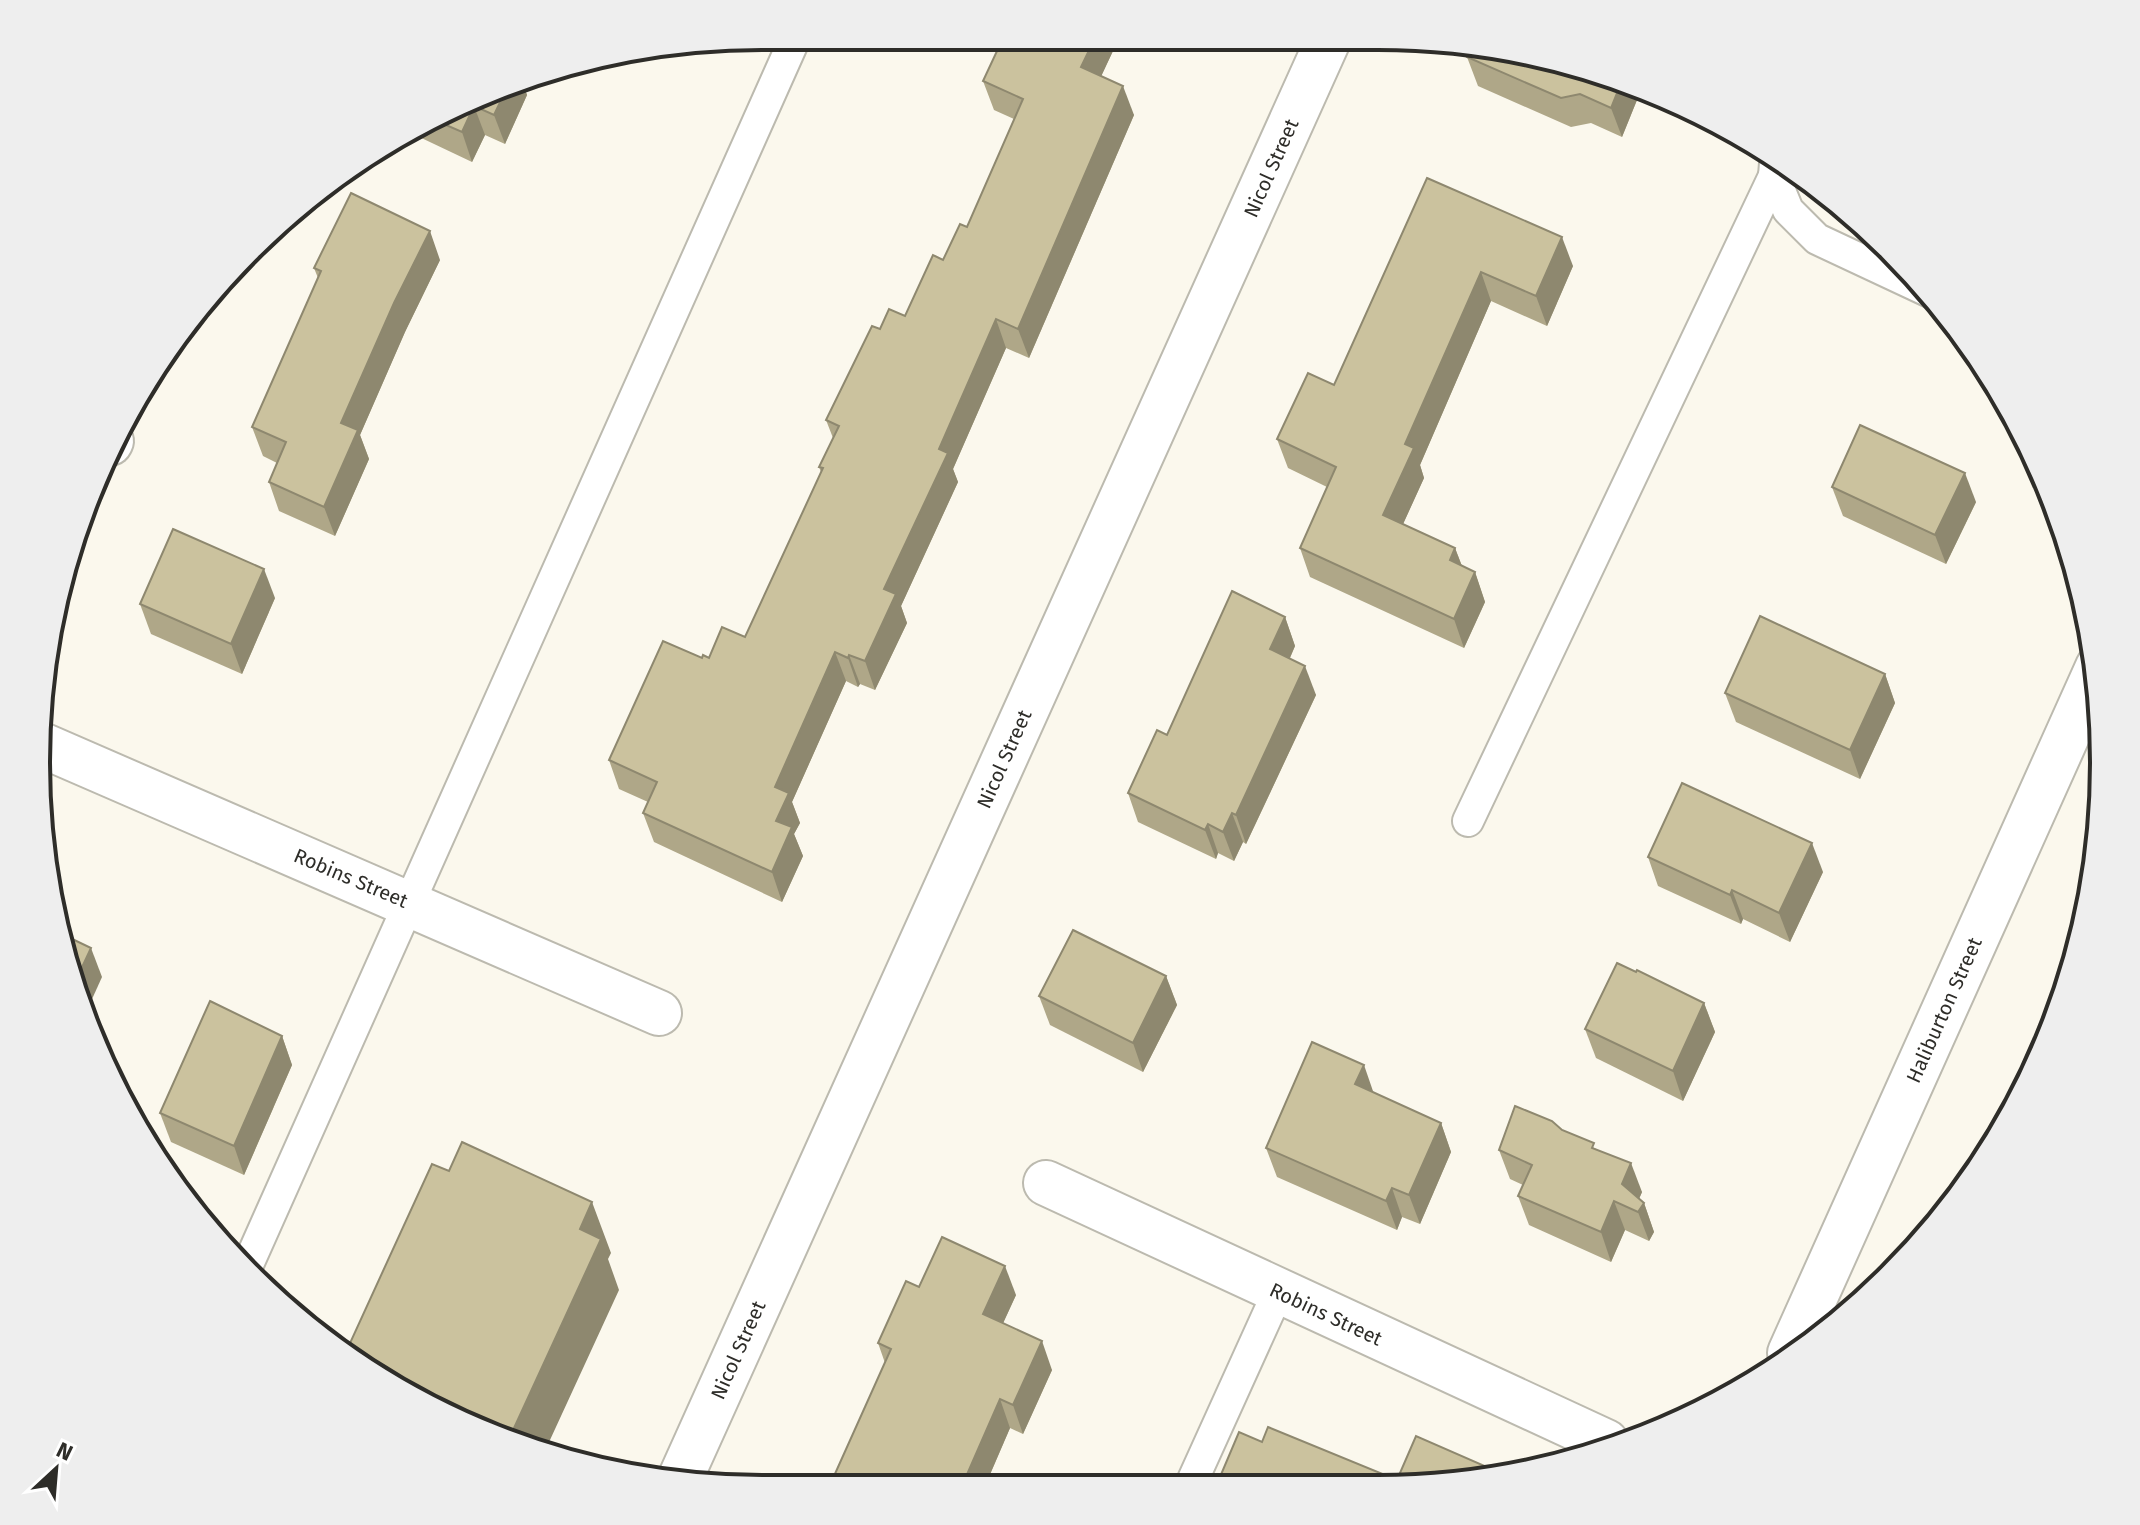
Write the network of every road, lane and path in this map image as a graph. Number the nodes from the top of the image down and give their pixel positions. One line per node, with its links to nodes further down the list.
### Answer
1 (790, 50): 9 (lane)
2 (1324, 50): 16 (main road, Nicol Street)
3 (1774, 171): 8 (lane)
4 (1776, 172): 5 (lane)
5 (1898, 277)
6 (2086, 694): 14 (main road, Haliburton Street)
7 (51, 749): 9 (main road, Robins Street)
8 (1468, 821)
9 (410, 904): 10 (main road, Robins Street); 12 (lane)
10 (659, 1013)
11 (1046, 1183): 13 (main road, Robins Street)
12 (251, 1258)
13 (1278, 1292): 15 (main road, Robins Street); 17 (lane)
14 (1797, 1338)
15 (1600, 1439)
16 (684, 1470)
17 (1195, 1475)

